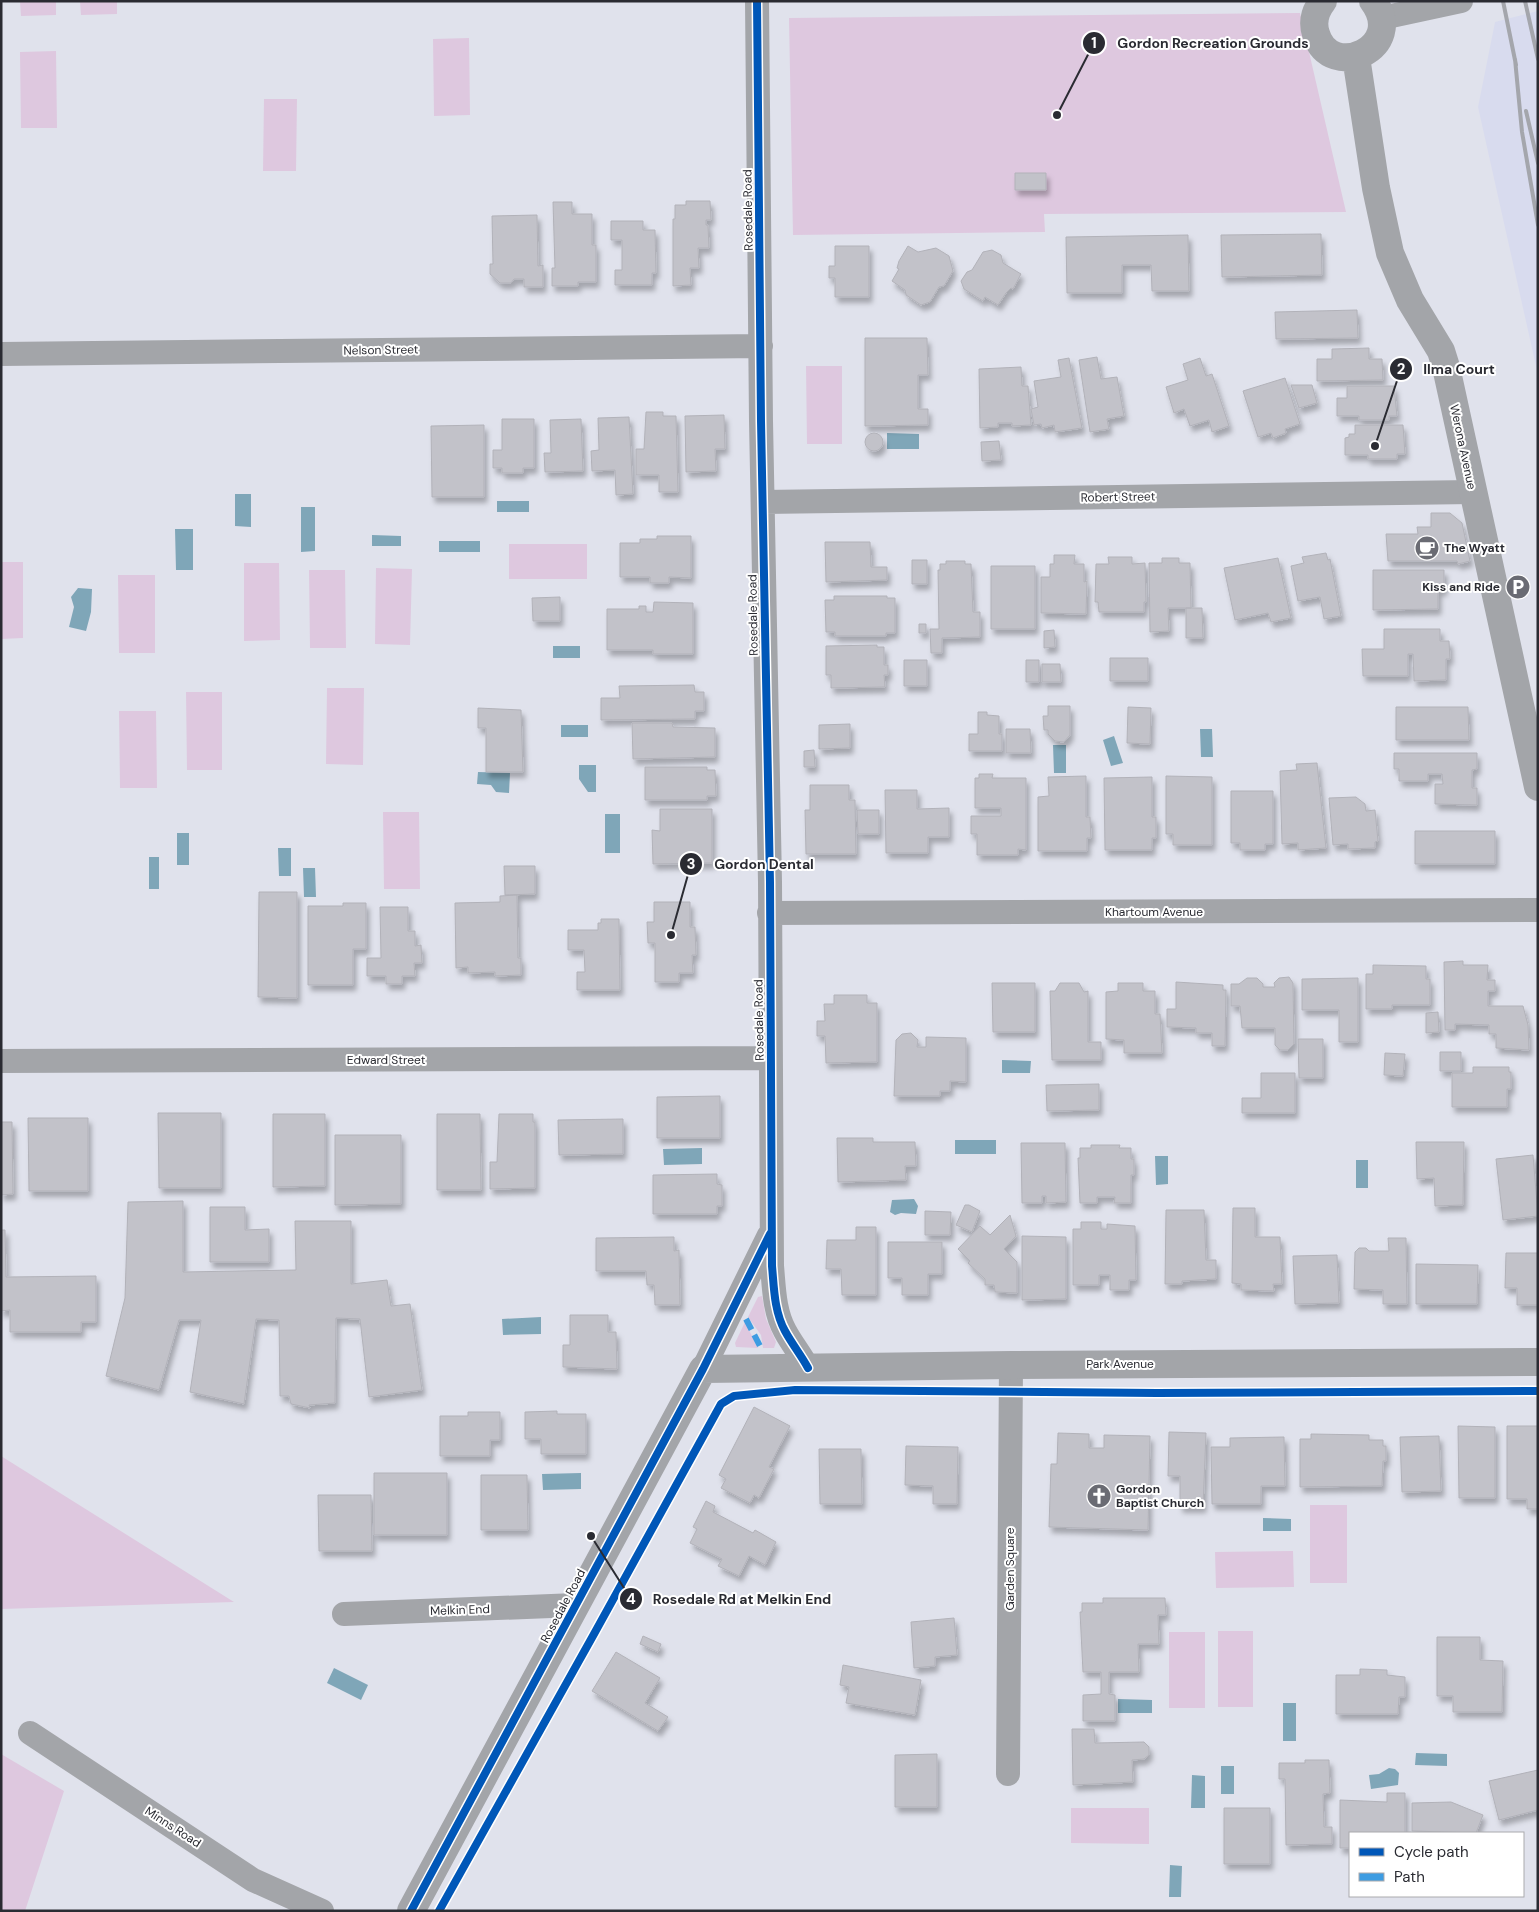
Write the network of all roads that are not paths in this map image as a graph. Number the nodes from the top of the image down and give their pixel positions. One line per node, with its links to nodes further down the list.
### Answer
1 (757, 1): 6 (street, Rosedale Road)
2 (1323, 1): 5 (street)
3 (1461, 1): 4 (street)
4 (1377, 10): 5 (street)
5 (1356, 57): 8 (street, Werona Avenue)
6 (761, 346): 7 (street, Nelson Street); 9 (street, Rosedale Road)
7 (1, 354)
8 (1473, 492): 9 (street, Robert Street); 10 (street, Werona Avenue)
9 (763, 502): 12 (street, Rosedale Road)
10 (1538, 787)
11 (1538, 910): 12 (street, Khartoum Avenue)
12 (769, 913): 13 (street, Rosedale Road)
13 (770, 1058): 14 (street, Edward Street); 15 (street, Rosedale Road)
14 (1, 1061)
15 (772, 1229): 18 (street, Rosedale Road); 19 (street, Rosedale Road)
16 (1538, 1362): 17 (street, Park Avenue)
17 (1011, 1364): 18 (street, Park Avenue); 23 (street, Garden Square)
18 (808, 1368): 19 (street, Park Avenue)
19 (702, 1369): 20 (street, Rosedale Road)
20 (576, 1605): 21 (street, Melkin End); 25 (street, Rosedale Road)
21 (344, 1614)
22 (30, 1733): 24 (street, Minns Road)
23 (1008, 1774)
24 (322, 1911)
25 (411, 1911)

